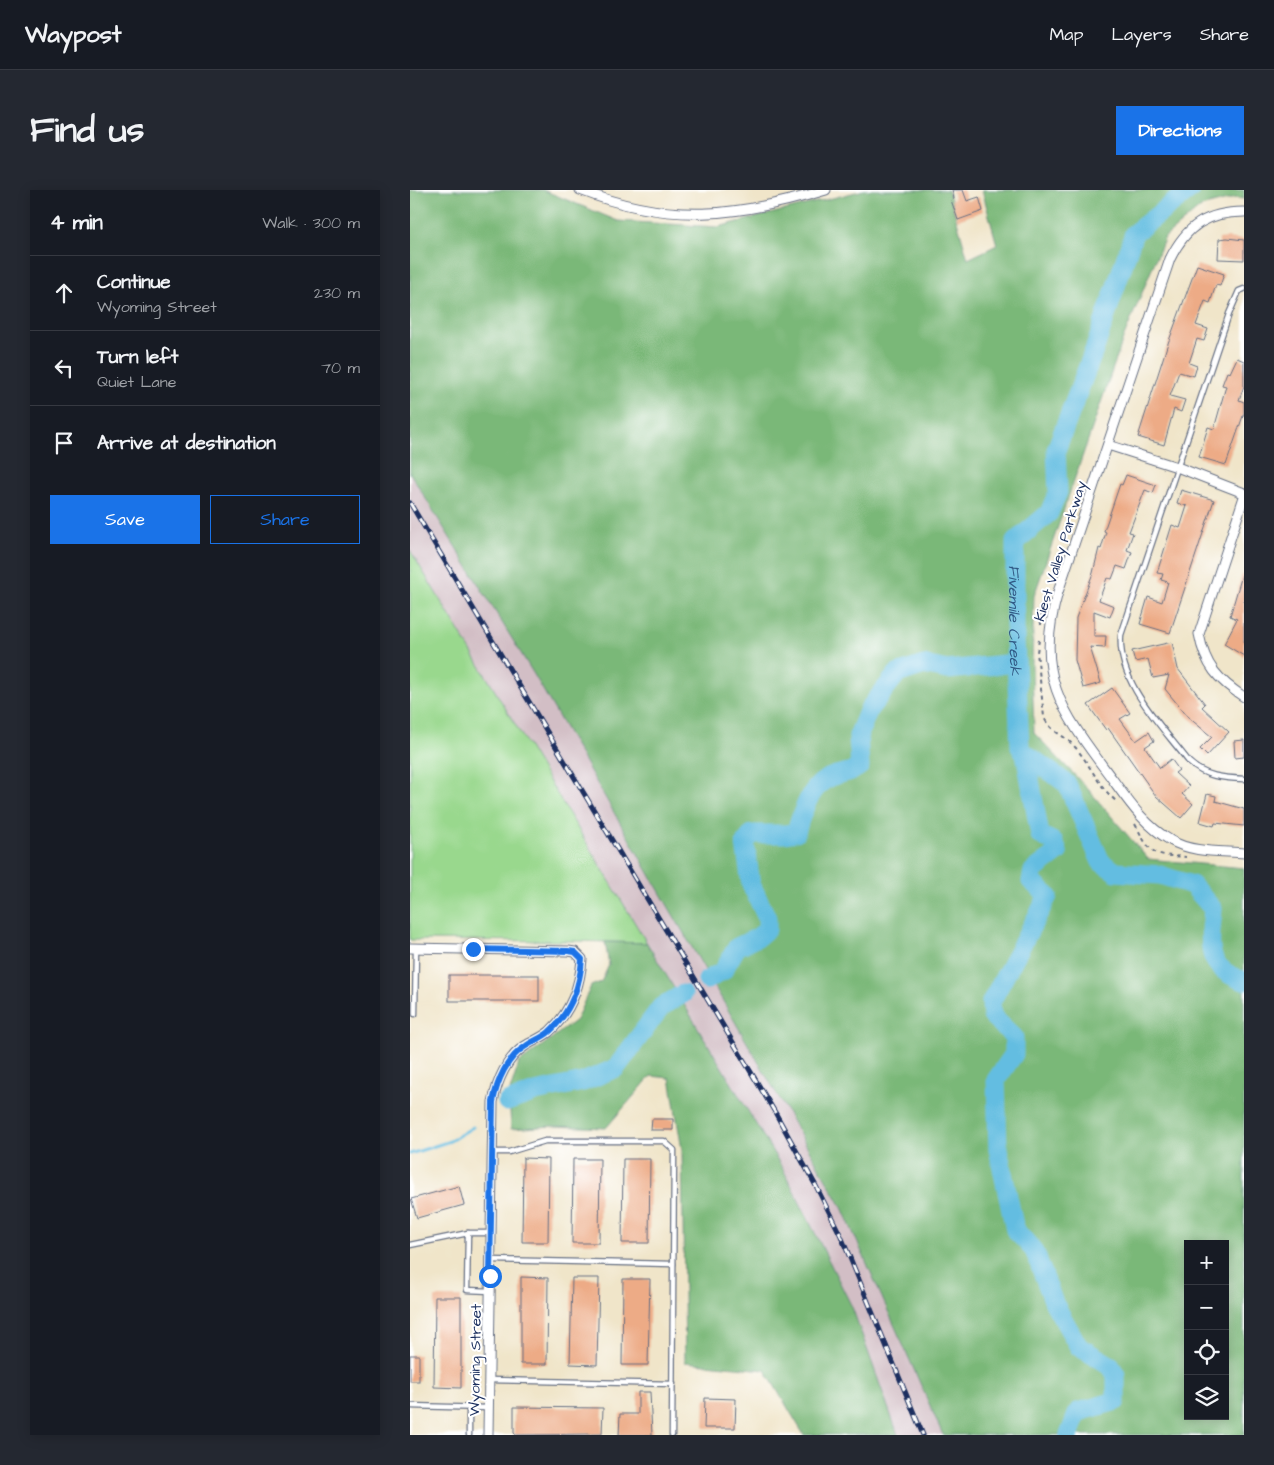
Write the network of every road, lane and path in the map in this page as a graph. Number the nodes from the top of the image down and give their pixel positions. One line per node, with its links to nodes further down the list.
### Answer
1 (580, 190): 2 (street)
2 (825, 190)
3 (1244, 212): 5 (street, Kiest Valley Parkway)
4 (1244, 289): 6 (lane)
5 (1108, 445): 6 (street); 16 (street, Kiest Valley Parkway)
6 (1177, 467): 7 (street); 13 (lane)
7 (1244, 493)
8 (1244, 497): 12 (street)
9 (1052, 584): 10 (path)
10 (1041, 628)
11 (1040, 633): 14 (path)
12 (1244, 698)
13 (1244, 779)
14 (1120, 806)
15 (1133, 821): 17 (path)
16 (1244, 852)
17 (1195, 858)
18 (413, 948): 19 (lane); 20 (street, Wyoming Street)
19 (415, 1014)
20 (493, 1152): 22 (street, Wyoming Street); 25 (lane)
21 (468, 1233): 22 (lane); 23 (lane); 26 (lane)
22 (490, 1233): 24 (street, Wyoming Street)
23 (410, 1245)
24 (490, 1260): 25 (lane); 26 (street, Wyoming Street)
25 (673, 1264): 28 (lane)
26 (490, 1291): 27 (street, Wyoming Street)
27 (488, 1380): 28 (lane); 31 (street, Wyoming Street)
28 (673, 1384): 34 (lane)
29 (410, 1406): 30 (lane)
30 (469, 1407): 31 (lane); 32 (lane)
31 (488, 1408): 33 (street, Wyoming Street)
32 (469, 1435)
33 (488, 1435)
34 (672, 1435)

